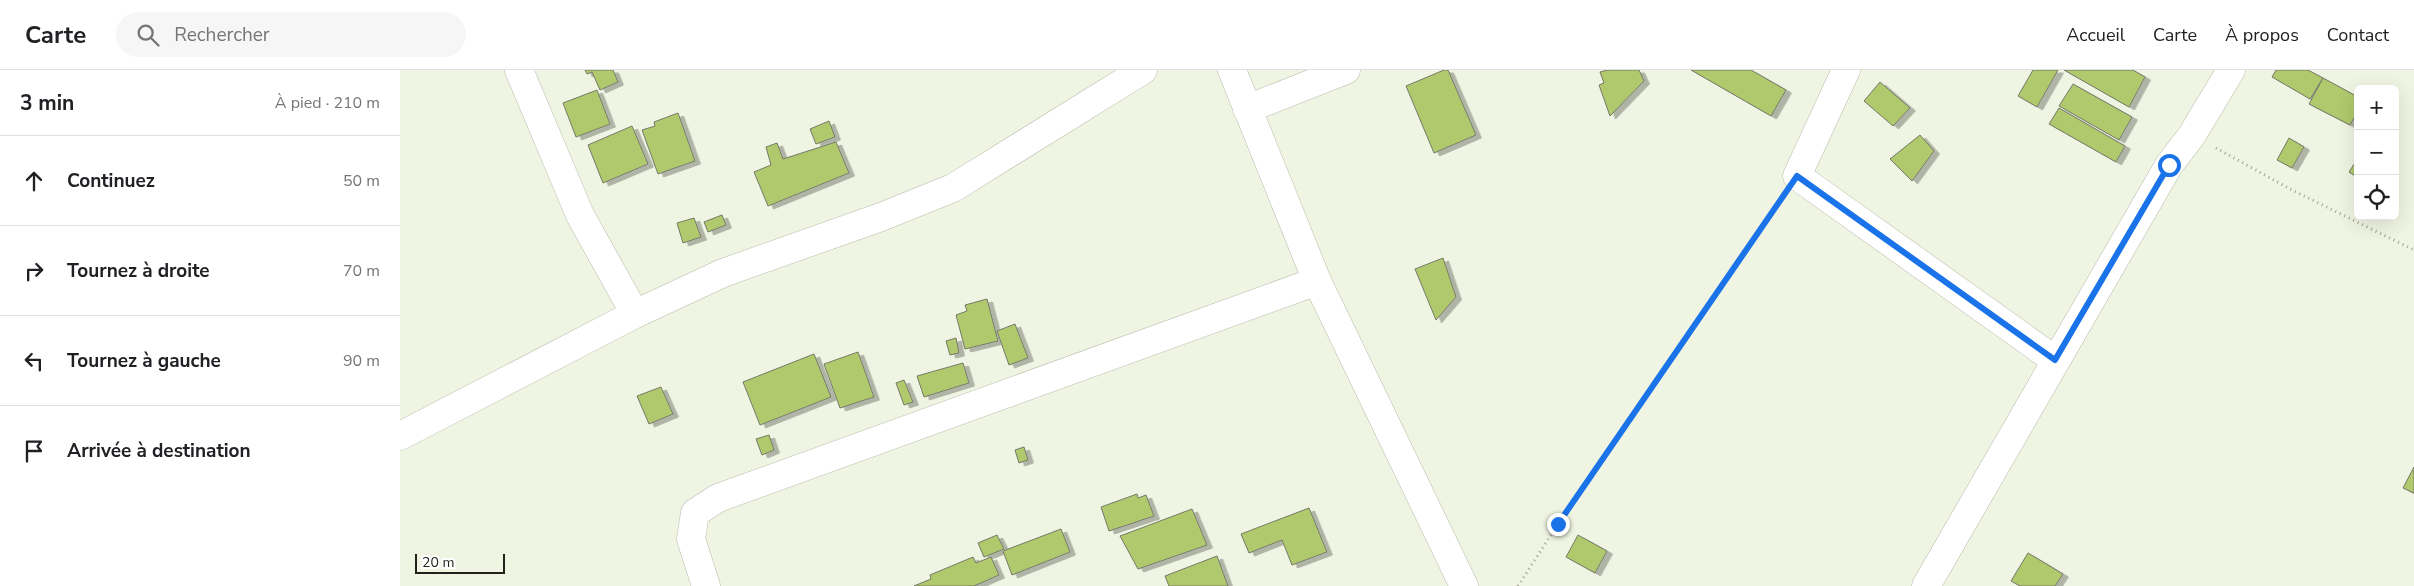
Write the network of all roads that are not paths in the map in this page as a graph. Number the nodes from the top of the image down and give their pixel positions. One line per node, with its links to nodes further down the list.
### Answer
1 (519, 70): 9 (street)
2 (1143, 70): 9 (street)
3 (1232, 70): 7 (street)
4 (1346, 70): 7 (street)
5 (1846, 70): 10 (street)
6 (2231, 70): 10 (street)
7 (1248, 109): 8 (street)
8 (1318, 281): 12 (street); 13 (street)
9 (635, 314): 11 (street)
10 (2055, 360): 14 (street)
11 (400, 436)
12 (706, 586)
13 (1464, 586)
14 (1926, 586)

